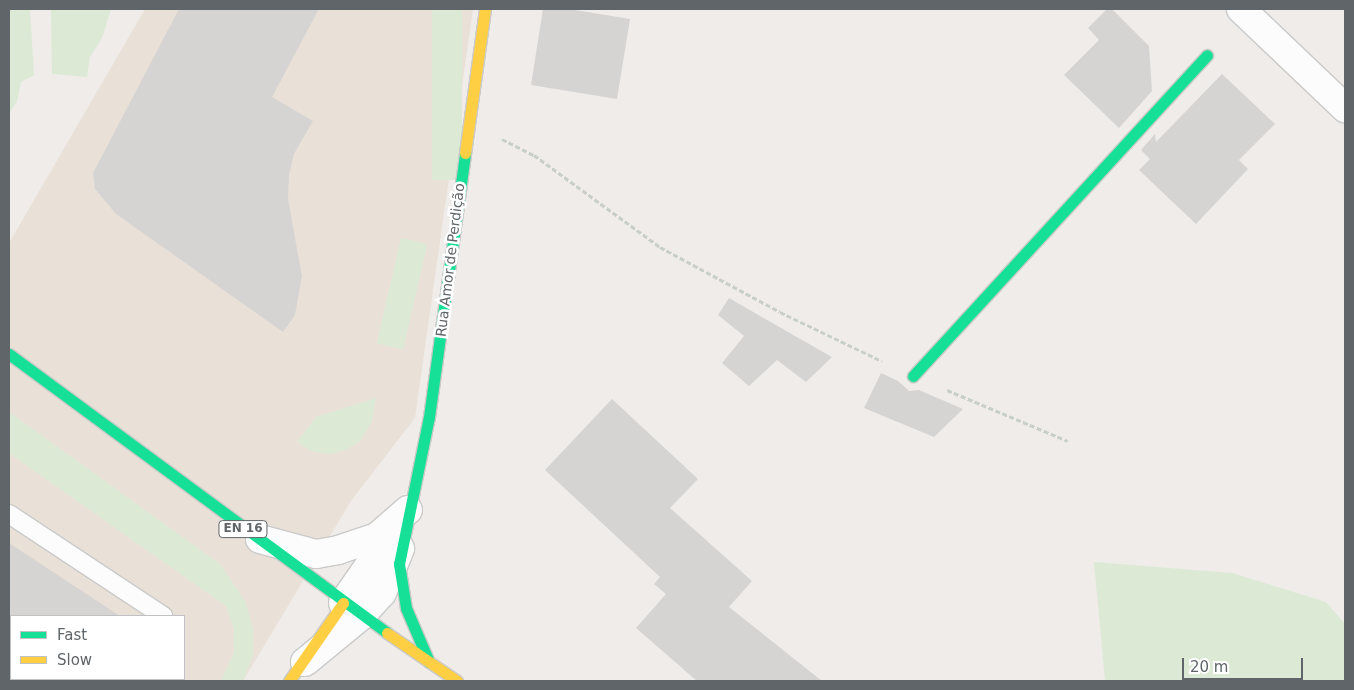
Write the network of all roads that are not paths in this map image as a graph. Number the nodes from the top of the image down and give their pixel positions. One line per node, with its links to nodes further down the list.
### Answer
1 (484, 9): 7 (street, Rua Amor de Perdição)
2 (1241, 9): 4 (street)
3 (1207, 55): 6 (street)
4 (1345, 108)
5 (9, 354): 9 (street, EN 16)
6 (913, 376)
7 (408, 510): 9 (street); 10 (street, Rua Amor de Perdição); 11 (street, Rua Amor de Perdição)
8 (9, 514): 12 (lane)
9 (253, 536): 11 (street, EN 16)
10 (400, 546): 11 (street, Rua Amor de Perdição); 13 (street, Rua Amor de Perdição)
11 (352, 609): 13 (street, EN 16); 14 (street, Rua Amor de Perdição)
12 (161, 615)
13 (429, 662): 15 (street, EN 16)
14 (294, 674)
15 (457, 681)

